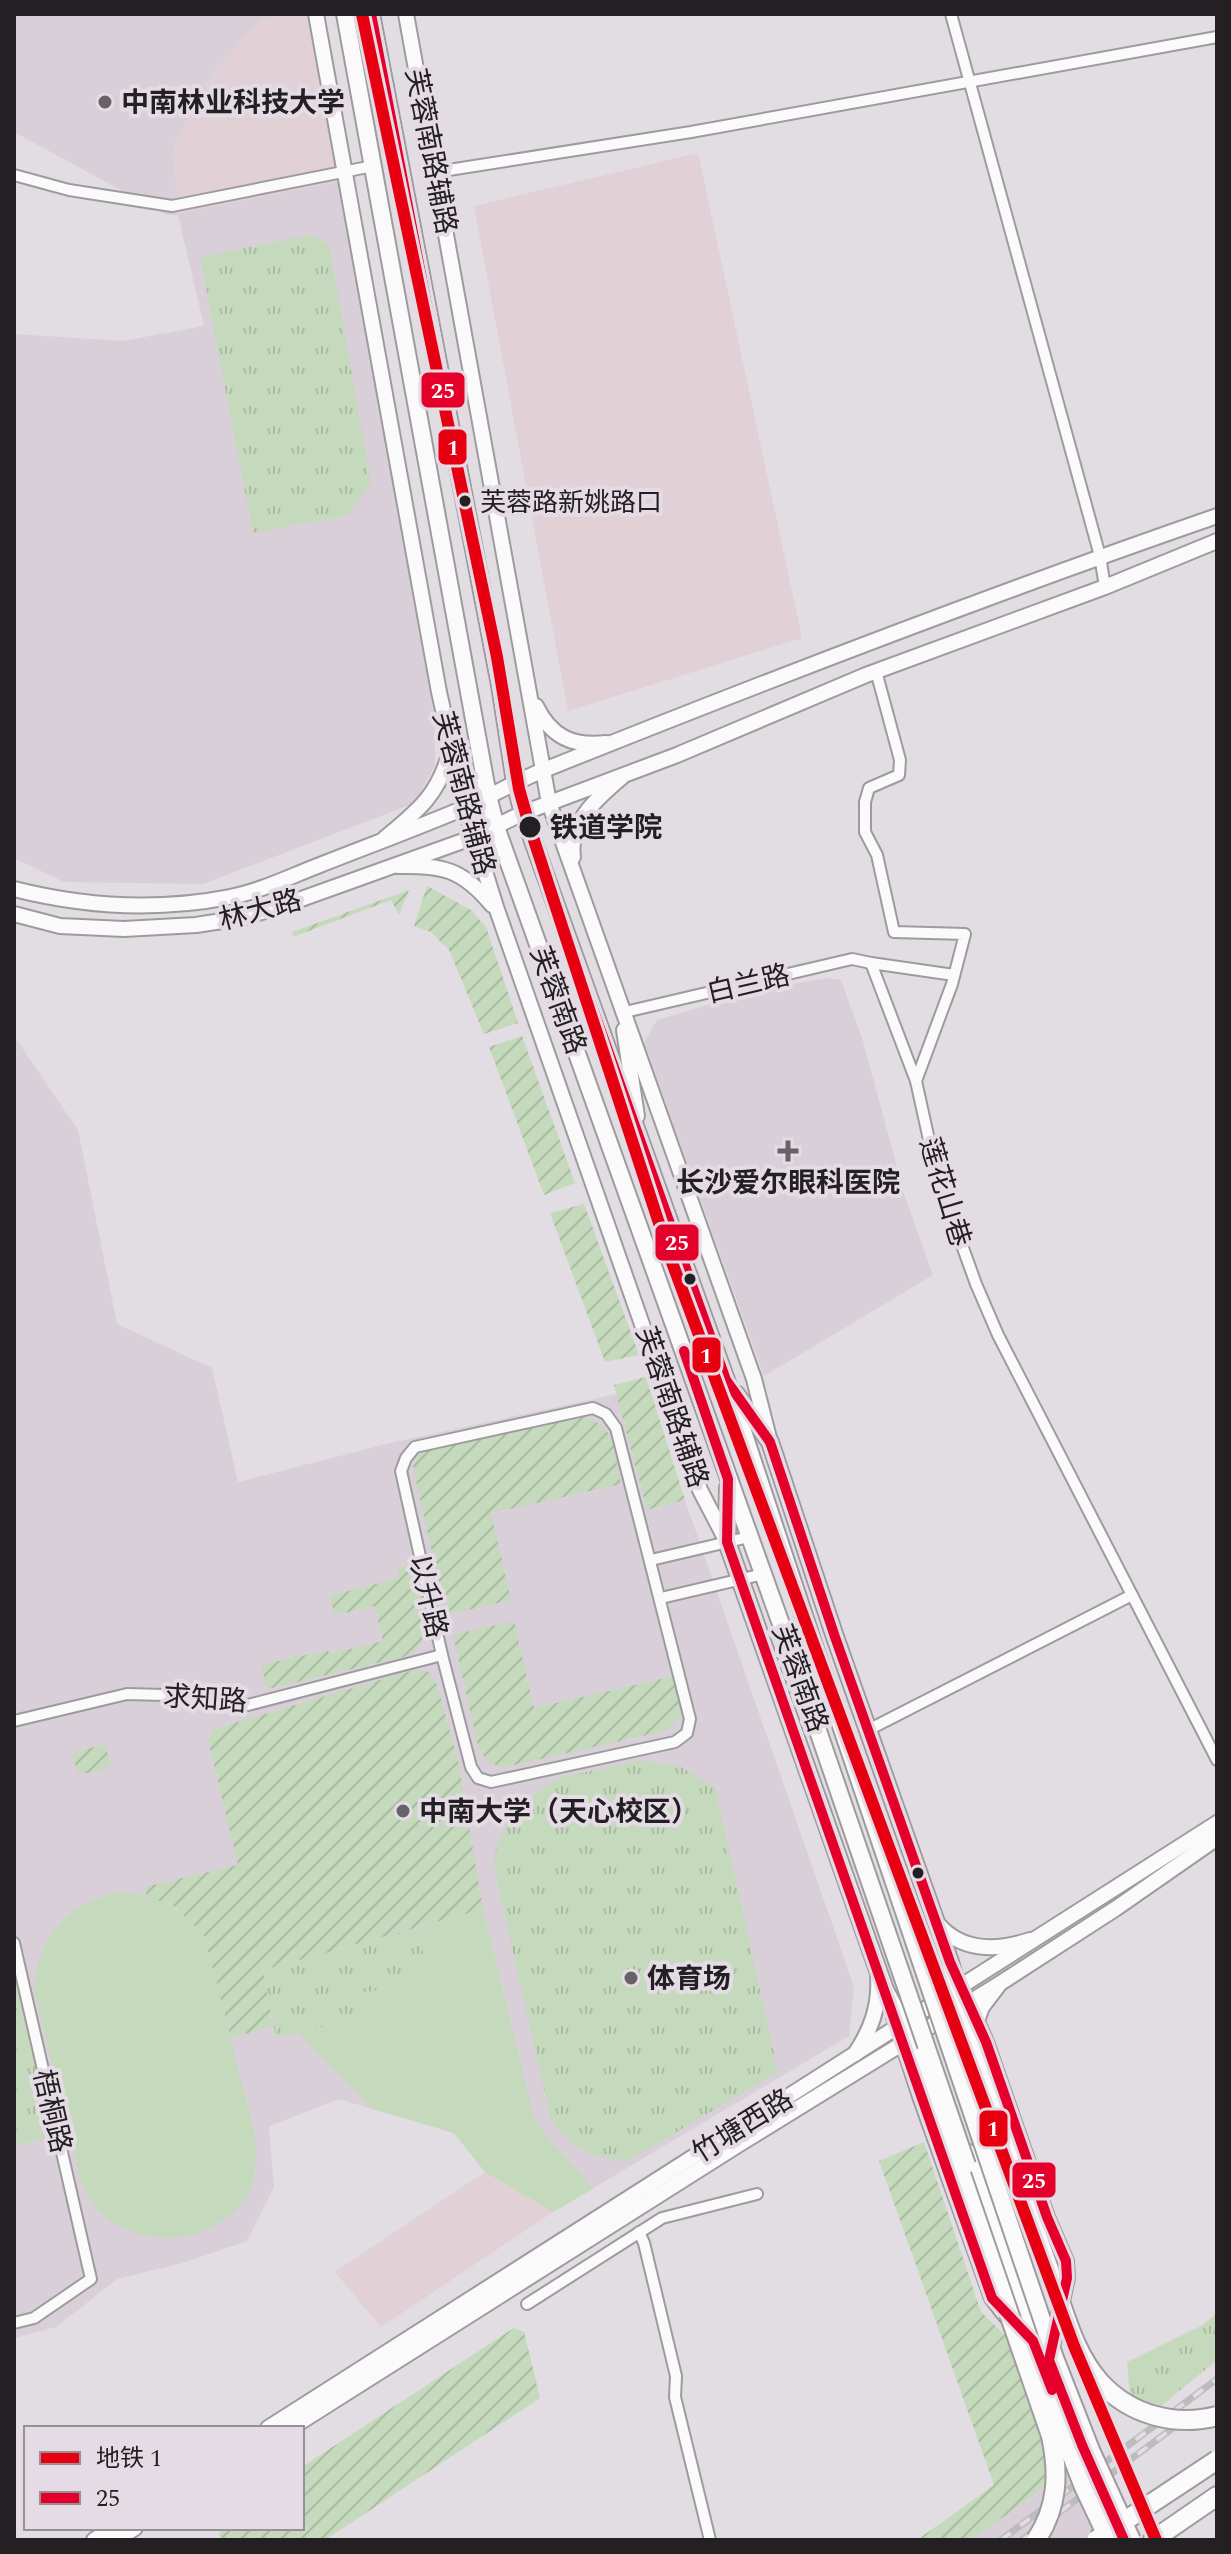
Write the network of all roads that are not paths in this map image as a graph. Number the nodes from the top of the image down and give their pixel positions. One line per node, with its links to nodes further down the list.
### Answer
1 (316, 14): 9 (street, 芙蓉南路辅路)
2 (345, 14): 8 (main road, 芙蓉南路)
3 (371, 14): 22 (main road, 芙蓉南路)
4 (406, 14): 10 (street, 芙蓉南路辅路)
5 (951, 14): 7 (street)
6 (1217, 37): 7 (street)
7 (968, 83): 10 (street); 14 (street)
8 (373, 166): 9 (street); 23 (main road, 芙蓉南路)
9 (345, 171): 11 (street); 19 (street, 芙蓉南路辅路)
10 (436, 172): 17 (street, 芙蓉南路辅路)
11 (14, 175)
12 (1217, 516): 14 (street)
13 (1217, 541): 15 (street, 林大路)
14 (1100, 556): 15 (street); 18 (street)
15 (1105, 587): 16 (street, 林大路)
16 (876, 671): 21 (street, 林大路); 36 (street)
17 (530, 693): 18 (street); 20 (street, 芙蓉南路辅路)
18 (619, 741): 20 (street)
19 (452, 748): 25 (street, 芙蓉南路辅路); 29 (street)
20 (543, 771): 22 (street); 24 (street, 芙蓉南路辅路)
21 (624, 775): 24 (street, 林大路); 31 (street)
22 (515, 782): 23 (street); 26 (main road, 芙蓉南路)
23 (488, 796): 25 (street); 27 (main road, 芙蓉南路)
24 (549, 803): 26 (street, 林大路); 31 (street, 芙蓉南路辅路)
25 (465, 807): 28 (street, 芙蓉南路辅路); 29 (street)
26 (523, 813): 27 (street, 林大路); 40 (main road, 芙蓉南路)
27 (496, 827): 28 (street, 林大路); 43 (main road, 芙蓉南路)
28 (474, 837): 30 (street, 林大路); 33 (street, 芙蓉南路辅路)
29 (383, 840): 32 (street)
30 (394, 866): 33 (street); 34 (street, 林大路)
31 (575, 873): 37 (street, 芙蓉南路辅路)
32 (14, 889)
33 (498, 912): 45 (street, 芙蓉南路辅路)
34 (14, 914)
35 (871, 963): 36 (street, 白兰路); 38 (street, 白兰路); 39 (street, 莲花山巷)
36 (954, 975): 39 (street)
37 (620, 997): 38 (street, 芙蓉南路辅路); 40 (street)
38 (625, 1012): 42 (street, 芙蓉南路辅路)
39 (916, 1081): 49 (street, 莲花山巷)
40 (640, 1140): 41 (main road, 芙蓉南路)
41 (726, 1380): 42 (main road); 88 (main road, 芙蓉南路, bridge)
42 (770, 1442): 53 (main road)
43 (728, 1479): 44 (main road, 芙蓉南路); 45 (main road)
44 (749, 1537): 45 (street); 47 (main road, 芙蓉南路)
45 (727, 1542): 46 (street); 48 (main road)
46 (651, 1560): 50 (street, 以升路); 51 (street, 以升路)
47 (763, 1574): 48 (street); 87 (main road, 芙蓉南路, bridge)
48 (740, 1579): 50 (street); 61 (main road)
49 (1132, 1595): 53 (street); 54 (street, 莲花山巷)
50 (661, 1598): 51 (street, 以升路)
51 (442, 1655): 52 (street, 求知路)
52 (14, 1721)
53 (868, 1730): 57 (main road)
54 (1217, 1760)
55 (1217, 1823): 58 (street, 竹塘西路)
56 (1217, 1838): 62 (street, 竹塘西路)
57 (937, 1923): 58 (street); 63 (main road)
58 (1034, 1939): 63 (street, 竹塘西路)
59 (14, 1943): 60 (street, 梧桐路)
60 (16, 1957): 74 (street, 梧桐路)
61 (875, 1960): 67 (main road); 70 (street)
62 (999, 1984): 64 (street, 竹塘西路); 66 (street)
63 (956, 1989): 64 (main road); 65 (street); 67 (street, 竹塘西路)
64 (966, 2005): 65 (street, 竹塘西路); 66 (street); 68 (main road)
65 (948, 2017): 69 (street, 竹塘西路); 76 (street)
66 (976, 2019): 68 (street); 76 (street)
67 (903, 2023): 69 (main road); 70 (street, 竹塘西路)
68 (974, 2046): 77 (highway, bridge)
69 (912, 2047): 75 (street); 75 (street); 79 (street, 竹塘西路); 85 (highway, bridge)
70 (854, 2054): 78 (street, 竹塘西路)
71 (757, 2194): 72 (street)
72 (639, 2232): 73 (street); 84 (street)
73 (527, 2304)
74 (14, 2323)
75 (1034, 2344): 76 (street)
76 (1049, 2360)
77 (1217, 2416)
78 (271, 2426)
79 (294, 2426)
80 (1217, 2460): 86 (highway, bridge)
81 (1217, 2496): 83 (highway)
82 (1217, 2512): 83 (highway)
83 (1173, 2526): 89 (highway)
84 (710, 2540)
85 (1036, 2540)
86 (1096, 2540)
87 (1108, 2540)
88 (1132, 2540)
89 (1153, 2540)

